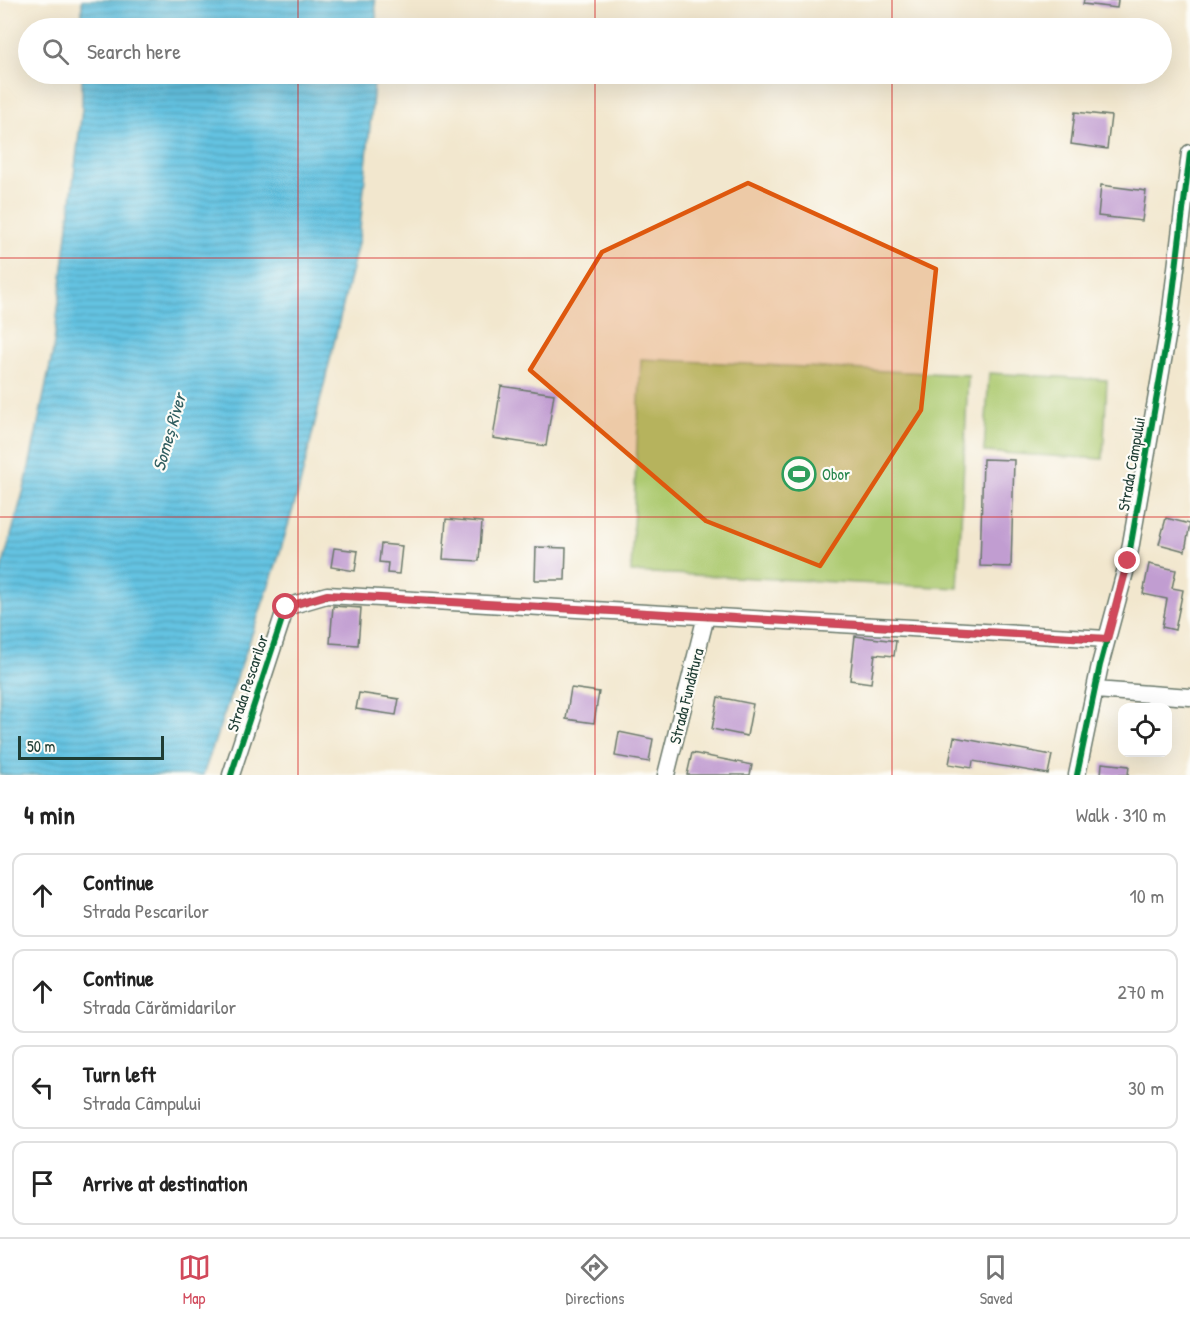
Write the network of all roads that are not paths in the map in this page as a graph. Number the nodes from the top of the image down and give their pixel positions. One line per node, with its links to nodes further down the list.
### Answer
1 (1190, 153): 3 (street, Strada Câmpului)
2 (706, 616): 3 (street); 6 (street, Strada Pescarilor); 7 (street, Strada Fundătura)
3 (1107, 639): 4 (street, Strada Câmpului)
4 (1095, 690): 5 (street); 8 (street, Strada Câmpului)
5 (1190, 697)
6 (231, 775)
7 (666, 775)
8 (1077, 775)

